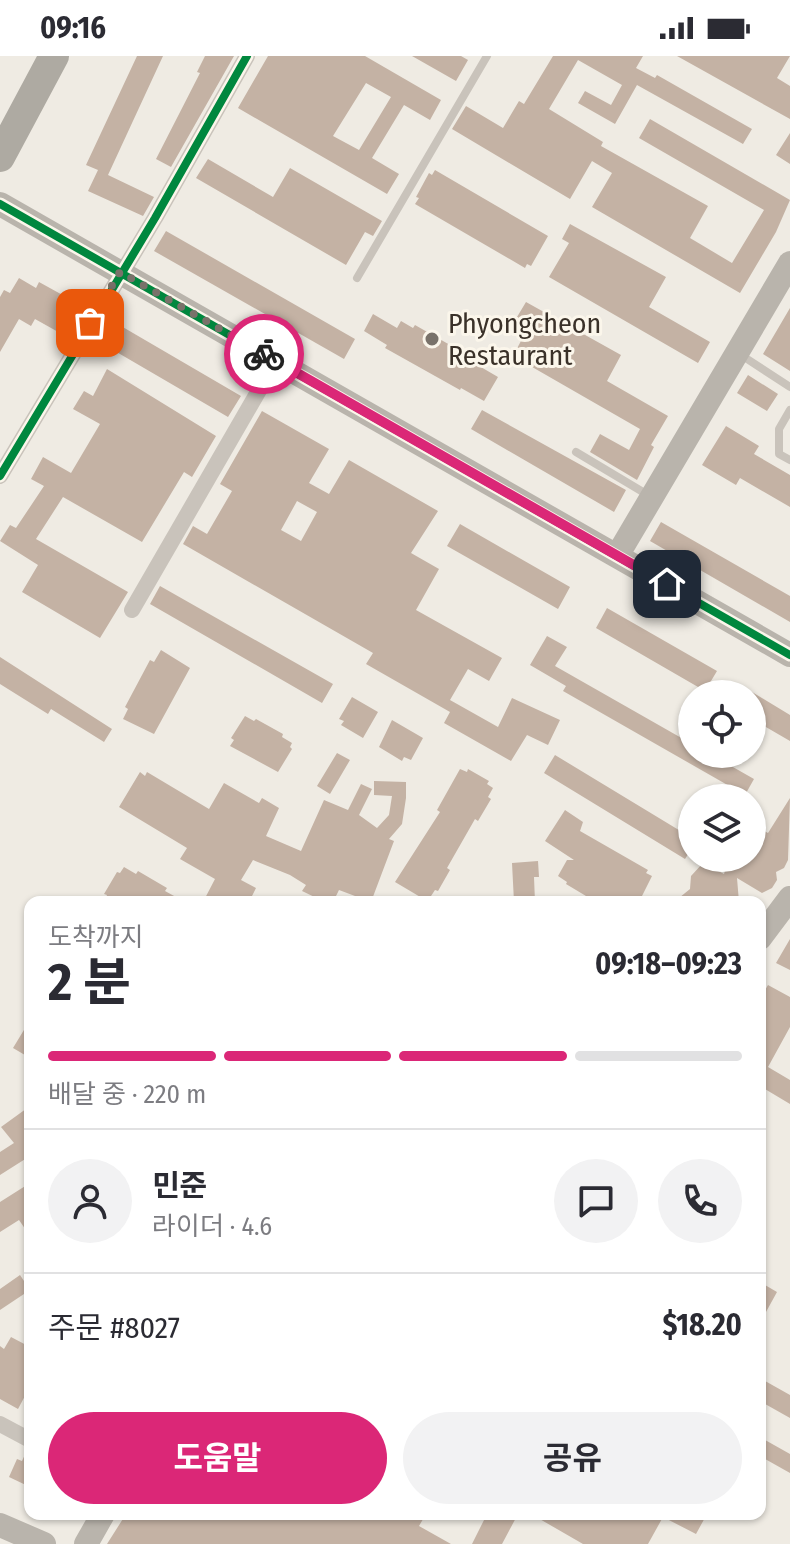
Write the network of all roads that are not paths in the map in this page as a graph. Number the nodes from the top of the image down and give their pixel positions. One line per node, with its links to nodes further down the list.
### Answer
1 (54, 56): 4 (highway)
2 (247, 56): 7 (street)
3 (487, 56): 8 (lane)
4 (0, 157)
5 (0, 204): 7 (street)
6 (790, 263): 9 (street)
7 (120, 272): 10 (street); 15 (street)
8 (357, 278)
9 (737, 353): 11 (lane); 16 (street)
10 (276, 361): 17 (street); 18 (street)
11 (790, 387)
12 (790, 410): 14 (lane)
13 (576, 452): 16 (lane)
14 (790, 460)
15 (0, 476)
16 (652, 497): 17 (street)
17 (617, 556): 19 (street)
18 (132, 610)
19 (790, 655)
20 (790, 898): 21 (street)
21 (766, 930)
22 (0, 1424): 23 (street)
23 (24, 1437)
24 (100, 1520): 27 (street)
25 (0, 1525): 26 (street)
26 (44, 1544)
27 (86, 1544)

